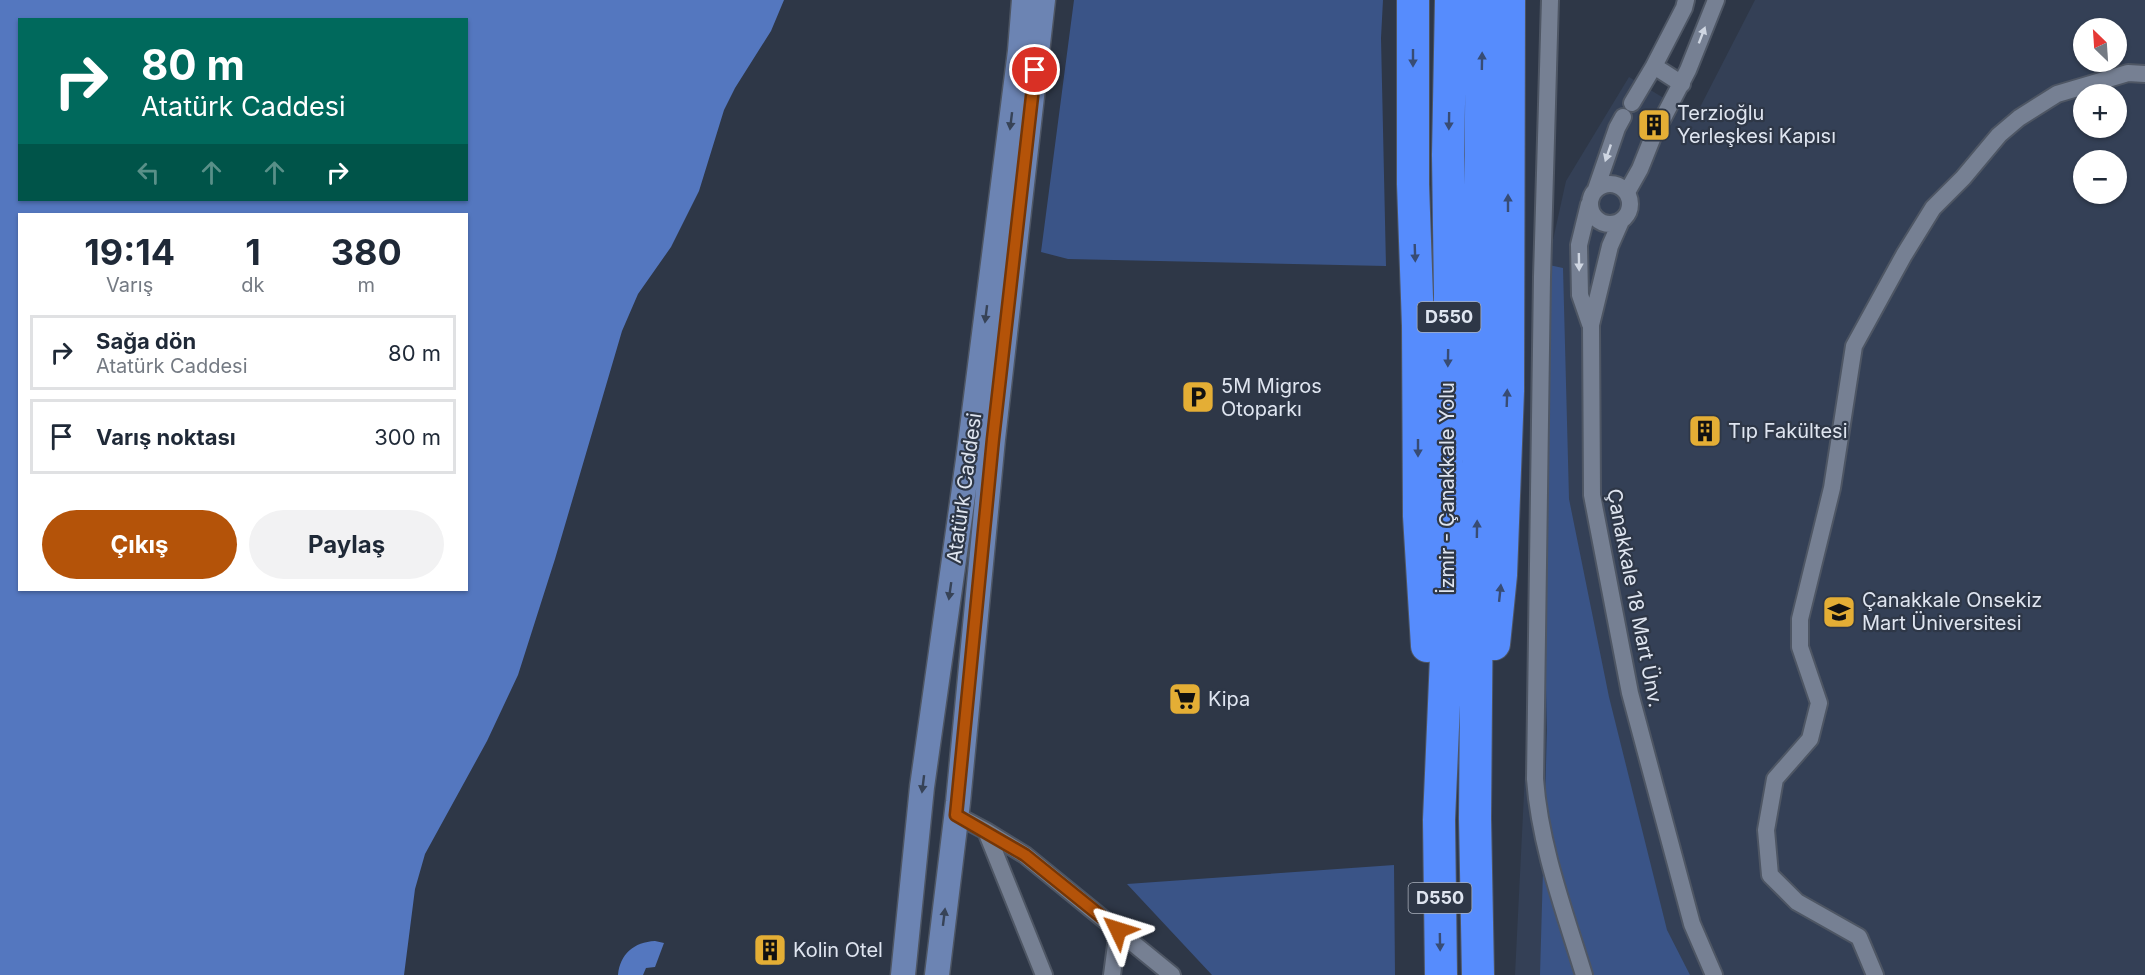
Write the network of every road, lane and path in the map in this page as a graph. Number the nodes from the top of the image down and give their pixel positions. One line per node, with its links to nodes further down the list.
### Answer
1 (1024, 0): 16 (main road, Atatürk Caddesi, one-way to 16)
2 (1043, 0): 16 (main road, Atatürk Caddesi)
3 (1413, 0): 22 (highway, one-way to 22)
4 (1451, 0): 18 (highway, İzmir - Çanakkale Yolu / D550, one-way to 18)
5 (1482, 0): 18 (highway, İzmir - Çanakkale Yolu / D550, one-way to 5)
6 (1509, 0): 21 (highway, one-way to 6)
7 (1550, 0): 32 (street)
8 (1686, 0): 10 (street)
9 (1716, 0): 12 (street, one-way to 9)
10 (1654, 66): 12 (street); 14 (street, one-way to 14)
11 (2145, 74): 34 (street)
12 (1682, 84): 13 (street)
13 (1627, 192): 14 (street); 15 (street)
14 (1593, 197): 15 (street); 17 (street, one-way to 17)
15 (1621, 221): 17 (street, Çanakkale 18 Mart Ünv.)
16 (1001, 281): 19 (main road, Atatürk Caddesi, one-way to 19); 20 (main road, Atatürk Caddesi)
17 (1591, 325): 33 (street, Çanakkale 18 Mart Ünv.)
18 (1461, 632): 21 (highway, İzmir - Çanakkale Yolu / D550); 22 (highway, İzmir - Çanakkale Yolu / D550)
19 (919, 814): 20 (main road); 25 (main road, Atatürk Caddesi)
20 (956, 815): 23 (street); 26 (main road, Atatürk Caddesi, one-way to 20)
21 (1475, 818): 31 (highway, D550)
22 (1439, 820): 30 (highway, İzmir - Çanakkale Yolu / D550, one-way to 30)
23 (986, 831): 24 (street); 27 (street)
24 (1118, 930): 28 (street); 29 (street)
25 (903, 975)
26 (937, 975)
27 (1044, 975)
28 (1112, 975)
29 (1172, 975)
30 (1441, 975)
31 (1478, 975)
32 (1584, 975)
33 (1714, 975)
34 (1875, 975)

